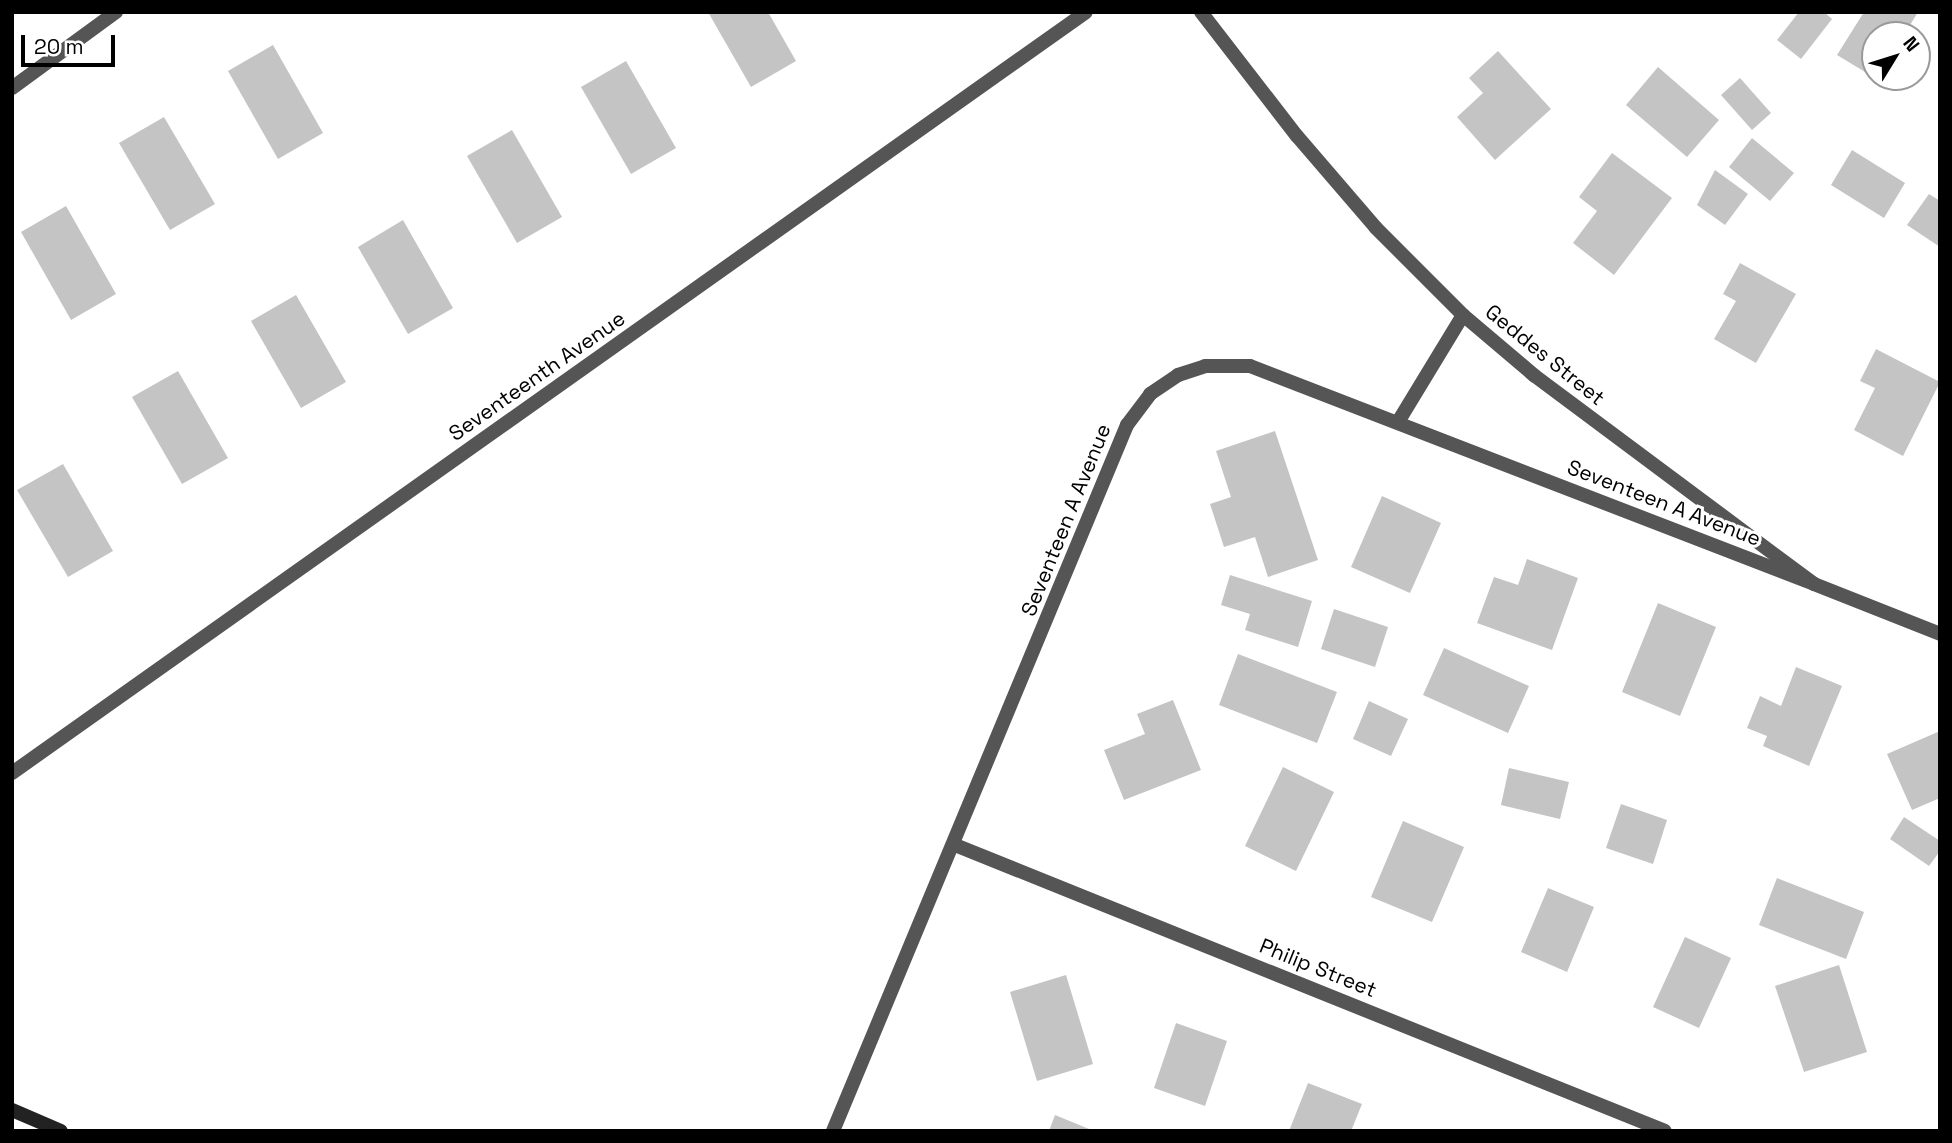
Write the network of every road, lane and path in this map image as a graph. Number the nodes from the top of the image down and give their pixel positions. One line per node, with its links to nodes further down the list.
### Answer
1 (116, 12): 4 (street)
2 (1086, 12): 9 (street, Seventeenth Avenue)
3 (1201, 12): 5 (street, Geddes Street)
4 (12, 88)
5 (1463, 315): 6 (street); 7 (street, Geddes Street)
6 (1398, 422): 7 (street, Seventeen A Avenue); 10 (street, Seventeen A Avenue)
7 (1814, 584): 8 (street, Geddes Street)
8 (1940, 634)
9 (12, 773)
10 (955, 845): 13 (street, Seventeen A Avenue); 14 (street, Philip Street)
11 (12, 1111): 12 (main road)
12 (61, 1131)
13 (833, 1131)
14 (1665, 1131)

